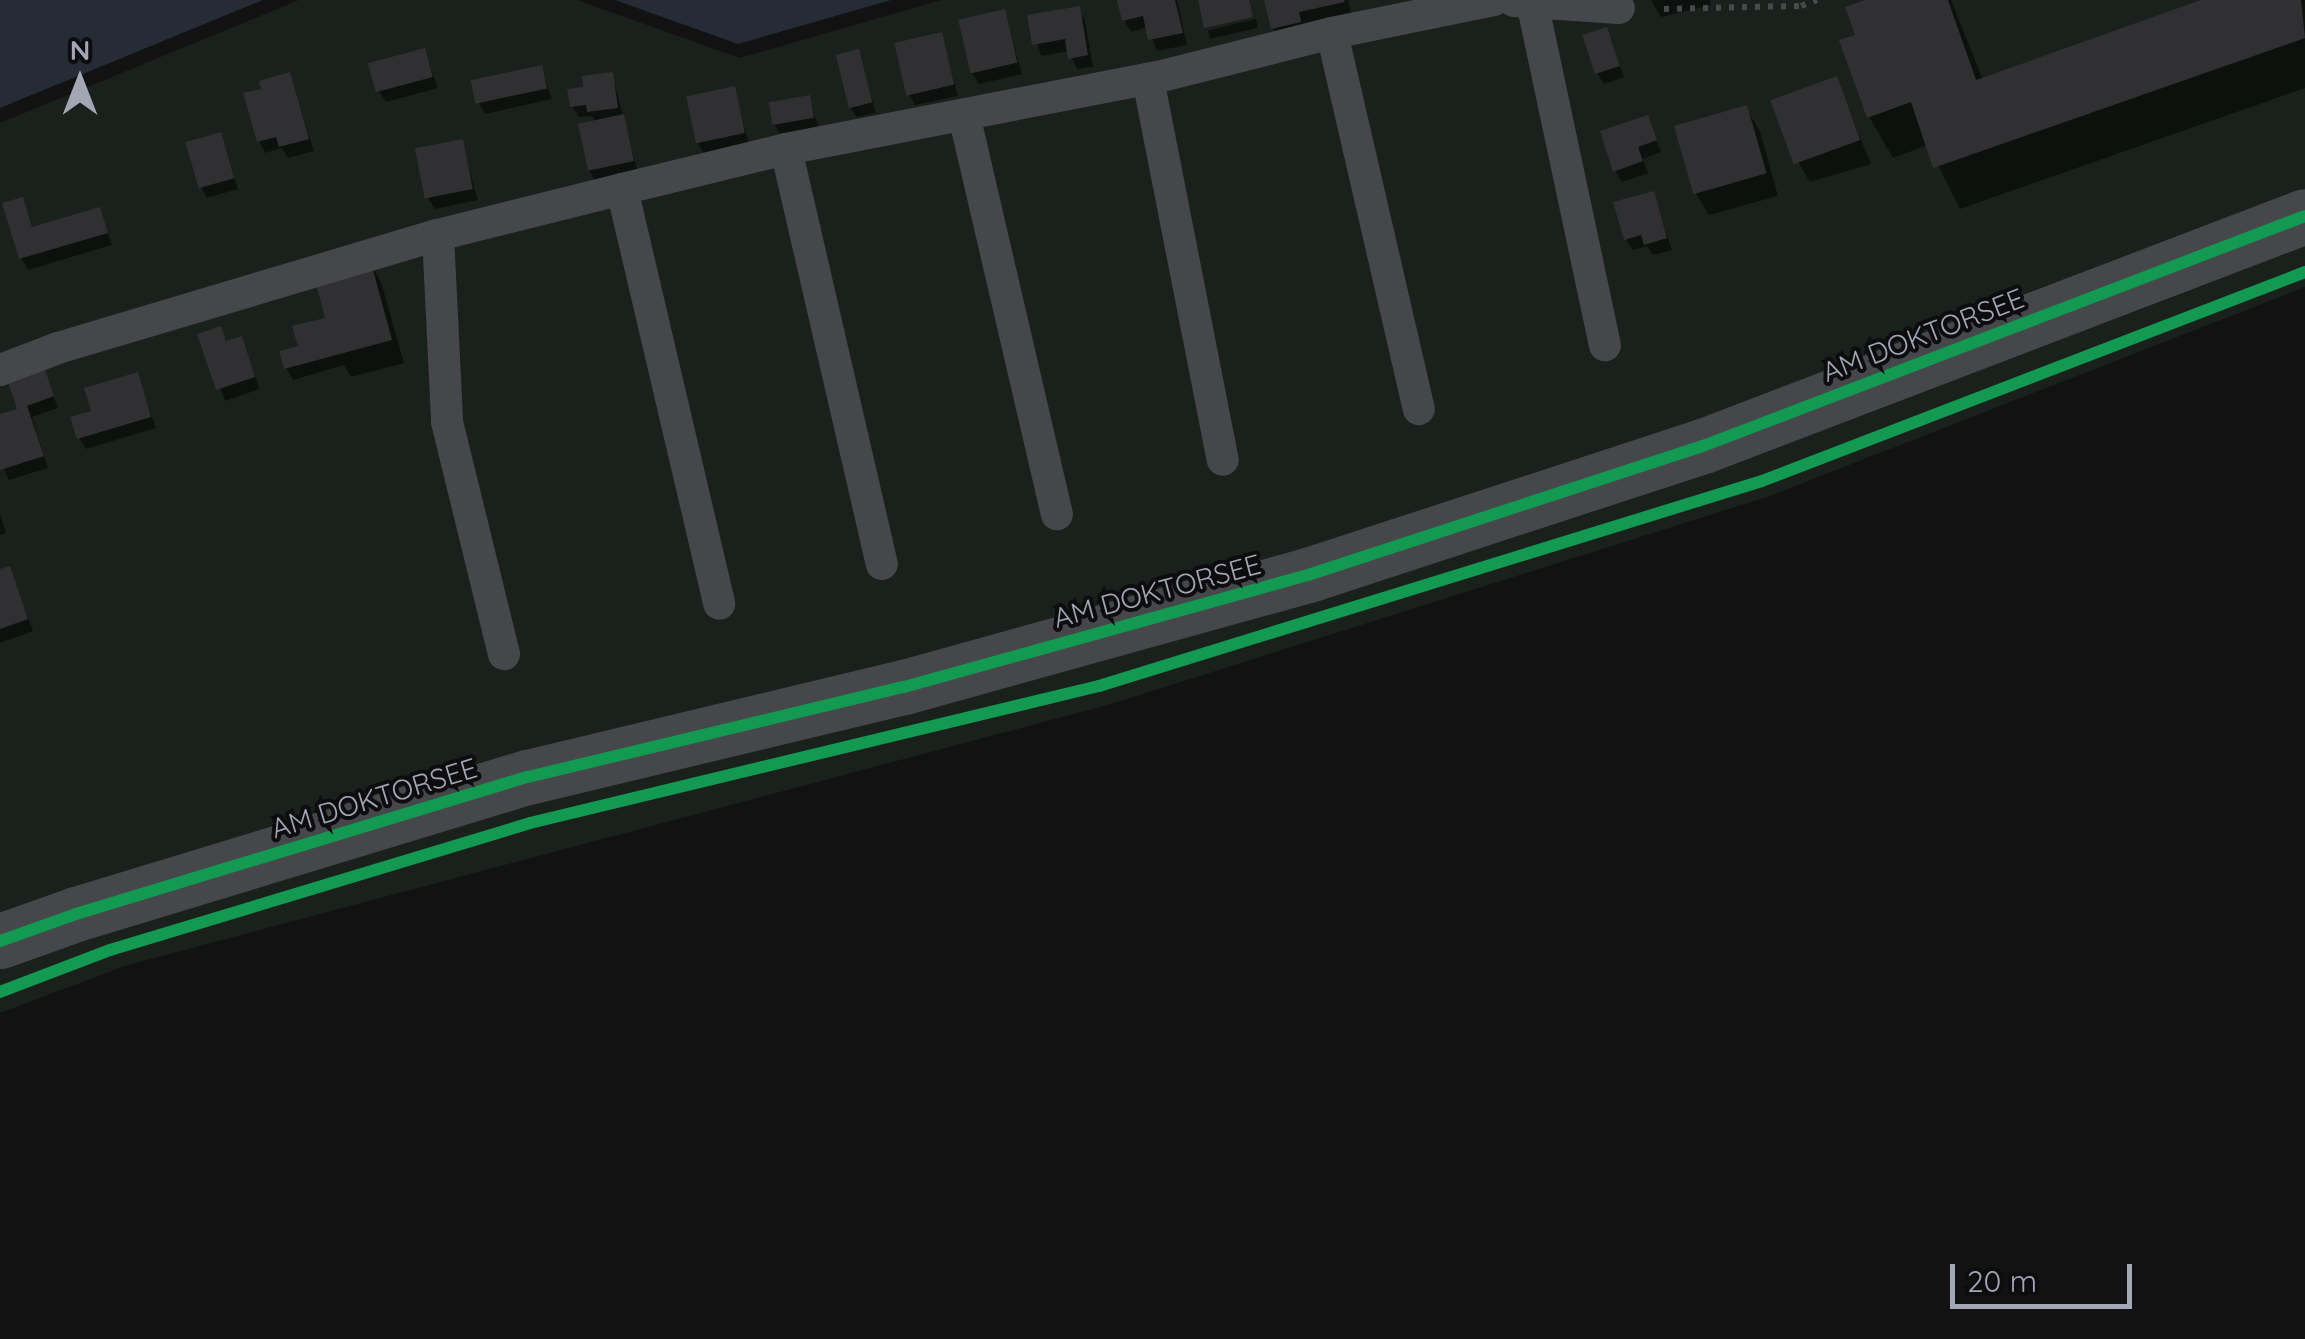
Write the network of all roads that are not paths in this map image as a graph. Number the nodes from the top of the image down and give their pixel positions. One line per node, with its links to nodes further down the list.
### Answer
1 (1494, 0): 2 (lane); 4 (lane)
2 (1532, 2): 3 (lane); 11 (lane)
3 (1619, 8)
4 (1332, 33): 5 (lane); 13 (lane)
5 (1148, 79): 6 (lane); 14 (lane)
6 (964, 115): 7 (lane); 15 (lane)
7 (786, 149): 8 (lane); 16 (lane)
8 (622, 189): 10 (lane); 17 (lane)
9 (2305, 216): 19 (street, AM DOKTORSEE)
10 (438, 235): 12 (lane); 18 (lane)
11 (1606, 345)
12 (0, 370)
13 (1419, 408)
14 (1224, 460)
15 (1057, 514)
16 (882, 564)
17 (719, 604)
18 (504, 654)
19 (0, 942)

